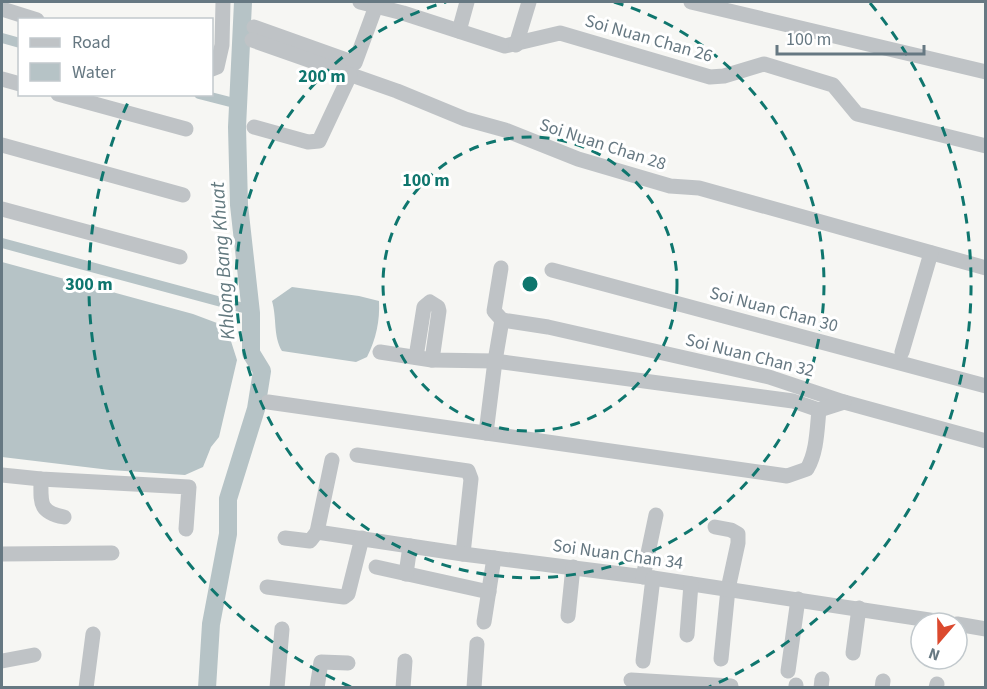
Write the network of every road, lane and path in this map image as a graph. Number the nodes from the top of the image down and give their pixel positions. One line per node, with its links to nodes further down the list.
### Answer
1 (223, 2): 12 (street)
2 (360, 2): 6 (street, Soi Nuan Chan 26)
3 (467, 2): 10 (street)
4 (529, 2): 11 (street)
5 (691, 2): 13 (street)
6 (376, 6): 7 (street, Soi Nuan Chan 26); 14 (street, Soi Nuan Chan 28)
7 (405, 7): 10 (street, Soi Nuan Chan 26)
8 (2, 9): 9 (street)
9 (31, 18)
10 (459, 31): 11 (street, Soi Nuan Chan 26)
11 (516, 45): 21 (street, Soi Nuan Chan 26)
12 (213, 69)
13 (986, 72)
14 (350, 75): 18 (street); 24 (street, Soi Nuan Chan 28)
15 (2, 79): 16 (street)
16 (18, 83)
17 (65, 96): 19 (street)
18 (254, 127)
19 (186, 129)
20 (2, 145): 22 (street)
21 (986, 146)
22 (183, 195)
23 (2, 208): 25 (street)
24 (931, 253): 27 (street, Soi Nuan Chan 28); 31 (street)
25 (180, 257)
26 (501, 268): 29 (street)
27 (986, 268)
28 (552, 270): 34 (street, Soi Nuan Chan 30)
29 (502, 320): 32 (street); 33 (street, Soi Nuan Chan 32)
30 (380, 352): 32 (street)
31 (902, 352)
32 (495, 361): 35 (street); 39 (street)
33 (698, 361): 35 (street); 37 (street, Soi Nuan Chan 32)
34 (986, 386)
35 (699, 389): 38 (street)
36 (268, 402): 39 (street)
37 (844, 402): 38 (street); 40 (street, Soi Nuan Chan 32)
38 (819, 410): 39 (street)
39 (486, 433)
40 (986, 441)
41 (357, 455): 55 (street)
42 (332, 460): 49 (street)
43 (2, 475): 44 (street)
44 (41, 479): 46 (street); 48 (street)
45 (656, 515): 60 (street)
46 (64, 517)
47 (715, 527): 63 (street)
48 (186, 529)
49 (317, 532): 50 (street, Soi Nuan Chan 34); 51 (street, Soi Nuan Chan 34)
50 (285, 538)
51 (362, 538): 52 (street, Soi Nuan Chan 34); 62 (street)
52 (410, 546): 55 (street, Soi Nuan Chan 34); 59 (street)
53 (2, 554): 54 (street)
54 (112, 554)
55 (462, 554): 56 (street, Soi Nuan Chan 34)
56 (494, 558): 58 (street, Soi Nuan Chan 34); 64 (street)
57 (376, 567): 59 (street)
58 (573, 567): 60 (street, Soi Nuan Chan 34); 67 (street)
59 (406, 574): 64 (street)
60 (648, 577): 61 (street, Soi Nuan Chan 34); 80 (street)
61 (691, 584): 63 (street, Soi Nuan Chan 34); 74 (street)
62 (267, 587)
63 (728, 589): 65 (street, Soi Nuan Chan 34); 78 (street)
64 (489, 592): 69 (street)
65 (798, 599): 66 (street, Soi Nuan Chan 34); 83 (street)
66 (859, 608): 68 (street, Soi Nuan Chan 34); 76 (street)
67 (568, 616)
68 (909, 616)
69 (484, 622)
70 (969, 626): 72 (street)
71 (282, 629): 88 (street)
72 (986, 629)
73 (93, 634): 87 (street)
74 (687, 634)
75 (477, 644): 91 (street)
76 (853, 653)
77 (34, 655): 79 (street)
78 (721, 659)
79 (2, 661)
80 (643, 661)
81 (405, 662): 90 (street)
82 (348, 663): 89 (street)
83 (788, 671)
84 (631, 680): 85 (street)
85 (685, 686): 86 (street)
86 (731, 686)
87 (86, 687)
88 (277, 687)
89 (317, 687)
90 (403, 687)
91 (474, 687)

